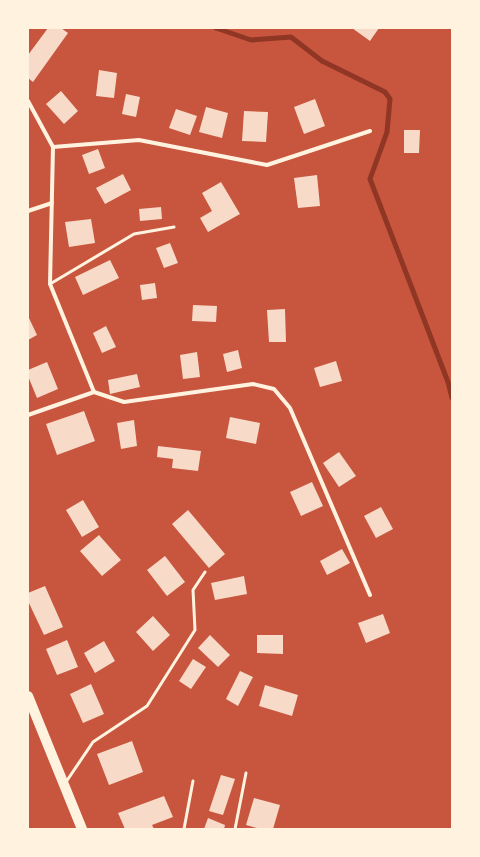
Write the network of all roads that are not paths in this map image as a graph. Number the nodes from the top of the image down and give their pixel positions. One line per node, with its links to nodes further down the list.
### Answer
1 (28, 101): 3 (street)
2 (370, 131): 3 (street)
3 (53, 147): 4 (street)
4 (52, 203): 5 (street); 7 (street)
5 (28, 211)
6 (174, 227): 7 (lane)
7 (50, 284): 8 (street)
8 (94, 392): 9 (street); 11 (street)
9 (28, 415)
10 (205, 572): 15 (lane)
11 (370, 595)
12 (28, 696): 15 (main road)
13 (246, 773): 18 (lane)
14 (193, 781): 17 (lane)
15 (64, 785): 16 (main road)
16 (82, 829)
17 (184, 829)
18 (235, 829)

